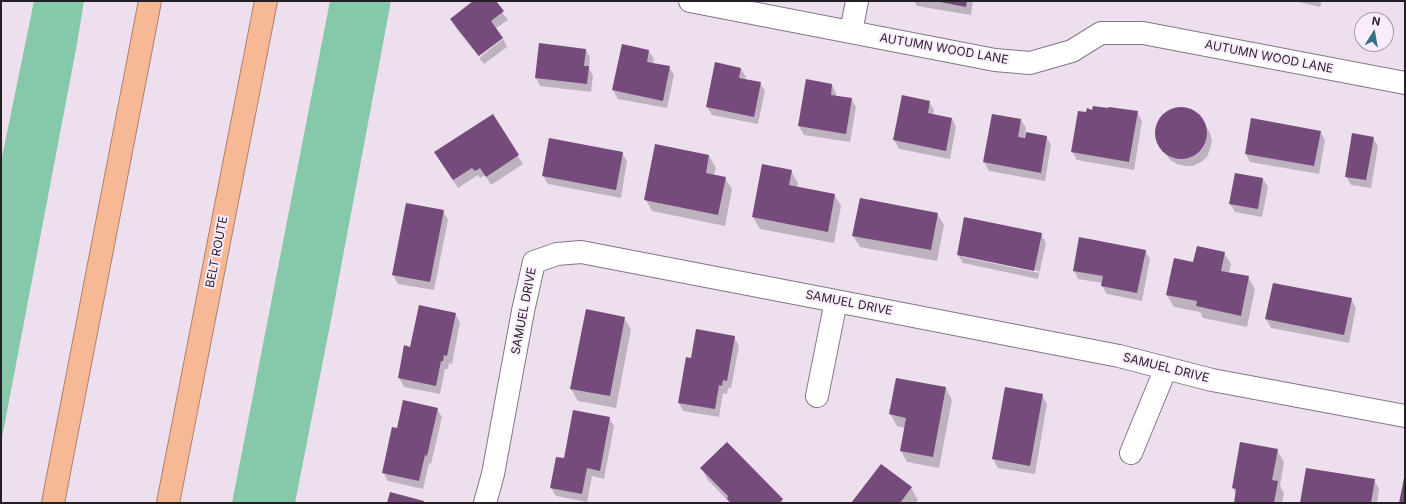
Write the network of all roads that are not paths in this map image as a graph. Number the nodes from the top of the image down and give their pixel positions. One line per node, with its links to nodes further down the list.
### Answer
1 (150, 1): 12 (highway)
2 (266, 1): 13 (highway, BELT ROUTE)
3 (690, 1): 5 (street, AUTUMN WOOD LANE)
4 (857, 1): 5 (street)
5 (851, 32): 6 (street, AUTUMN WOOD LANE)
6 (1405, 83)
7 (836, 301): 8 (street, SAMUEL DRIVE); 9 (street); 14 (street, SAMUEL DRIVE)
8 (1166, 368): 10 (street, SAMUEL DRIVE); 11 (street)
9 (817, 396)
10 (1405, 416)
11 (1131, 453)
12 (53, 503)
13 (168, 503)
14 (486, 503)

